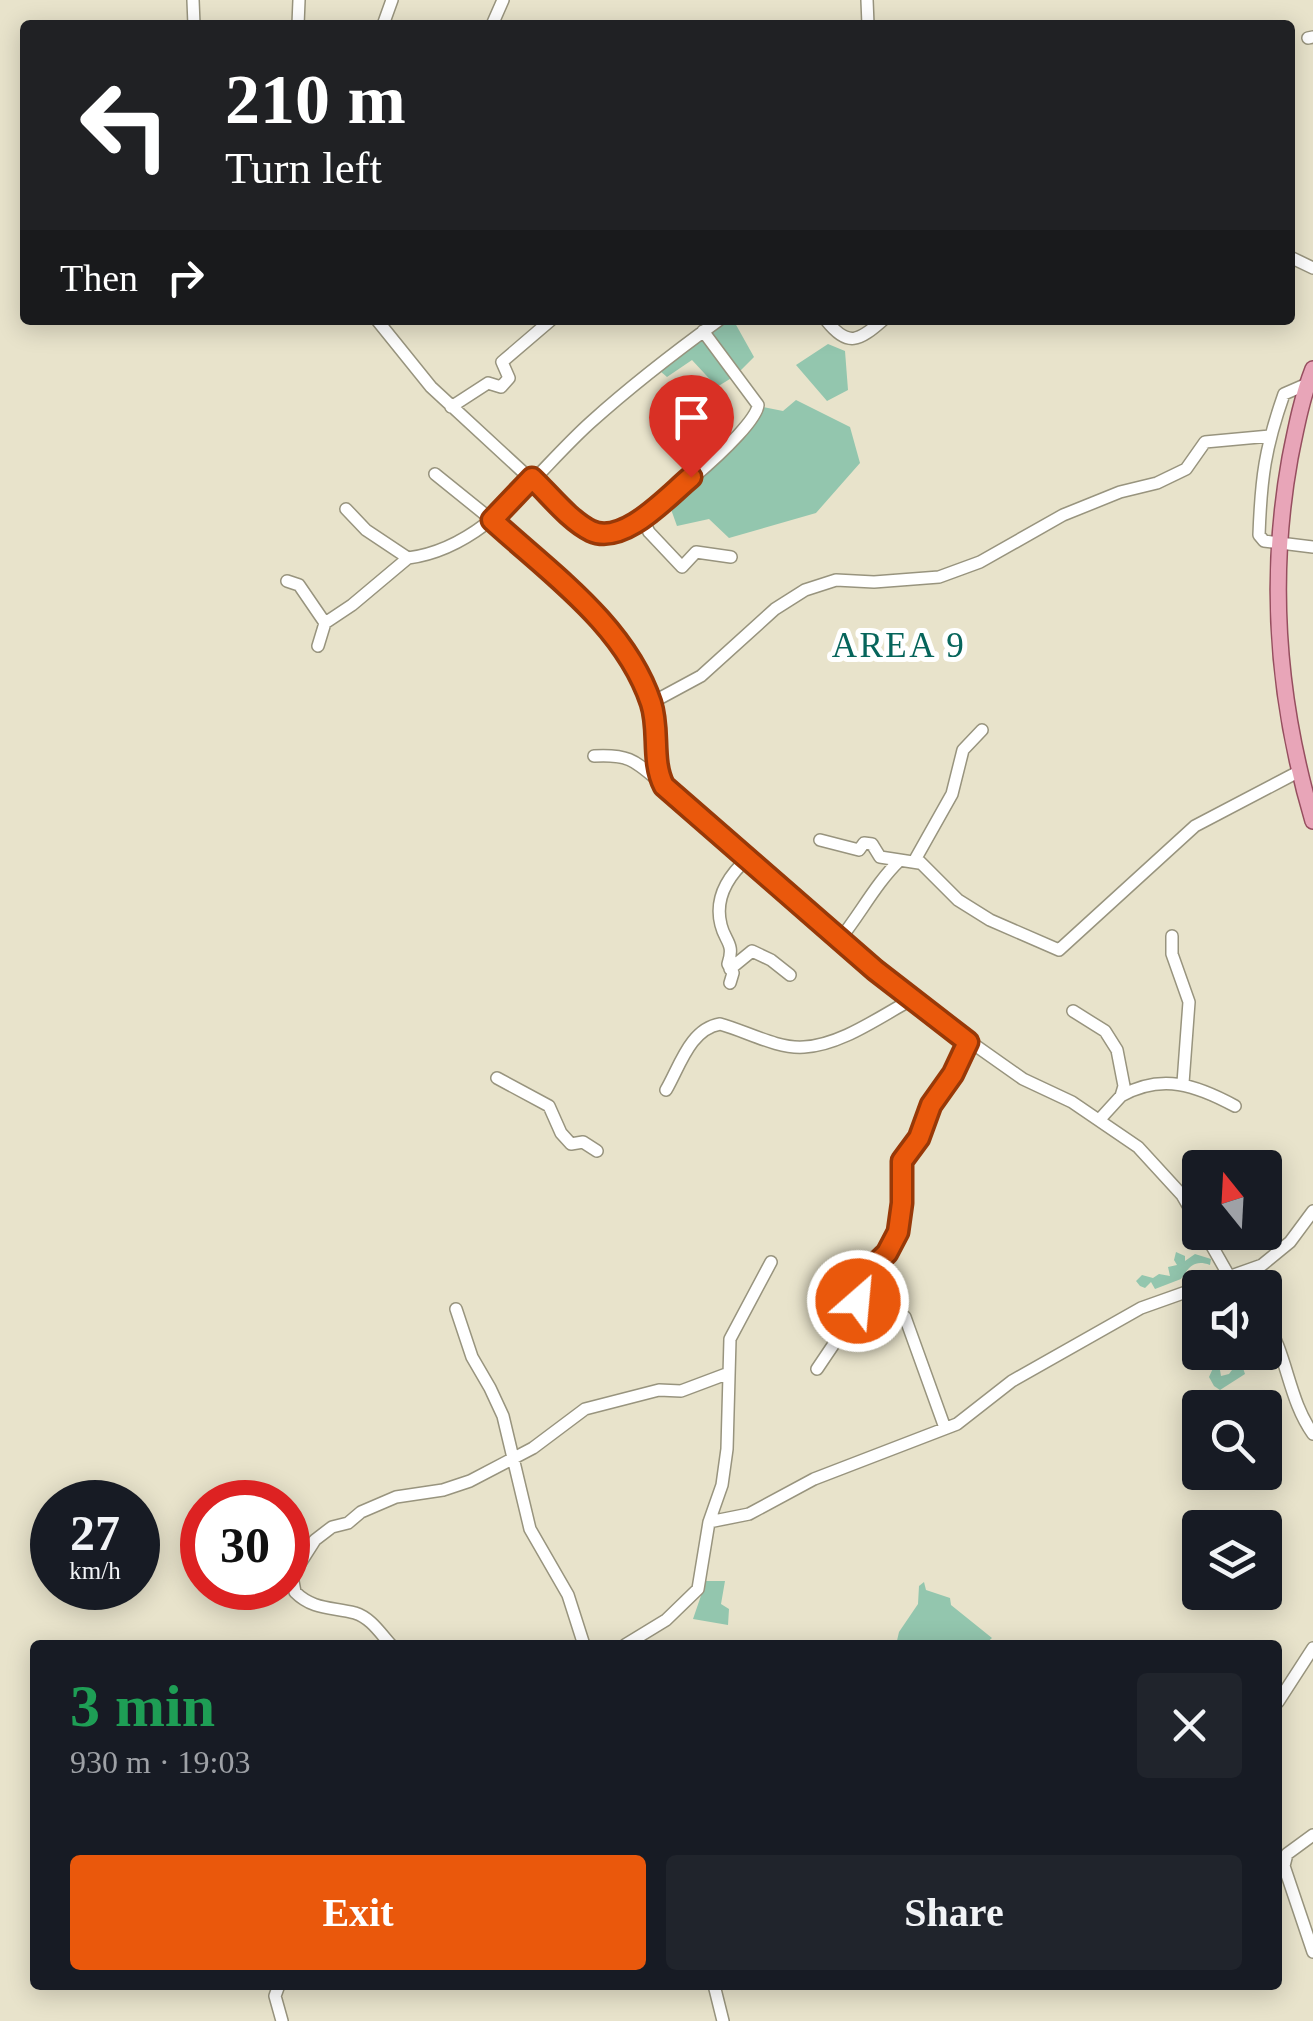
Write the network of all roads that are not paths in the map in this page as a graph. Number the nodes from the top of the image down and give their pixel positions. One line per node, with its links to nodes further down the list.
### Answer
1 (381, 325): 8 (street)
2 (545, 325): 8 (street)
3 (712, 325): 6 (street)
4 (831, 325): 5 (street)
5 (877, 325)
6 (703, 332): 11 (street); 13 (street)
7 (1309, 387): 9 (street); 15 (main road)
8 (450, 407): 11 (street)
9 (1270, 436): 15 (street); 22 (street)
10 (436, 474): 14 (street)
11 (532, 478): 13 (street); 14 (street)
12 (346, 509): 18 (street)
13 (642, 518): 17 (street)
14 (492, 520): 18 (street); 22 (street)
15 (1279, 544): 16 (street); 25 (main road)
16 (1313, 548)
17 (731, 557)
18 (408, 558): 20 (street)
19 (287, 581): 20 (street)
20 (325, 622): 21 (street)
21 (318, 646)
22 (651, 703): 26 (street)
23 (982, 730): 31 (street)
24 (594, 756): 26 (street)
25 (1298, 772): 27 (main road); 31 (street)
26 (664, 786): 29 (street)
27 (1313, 821)
28 (820, 840): 30 (street)
29 (748, 858): 33 (street); 34 (street)
30 (900, 860): 31 (street); 33 (street)
31 (918, 863)
32 (1172, 936): 41 (street)
33 (840, 939): 37 (street)
34 (730, 969): 35 (street); 36 (street)
35 (790, 975)
36 (730, 983)
37 (911, 1000): 39 (street); 42 (street)
38 (1073, 1011): 43 (street)
39 (968, 1042): 45 (street); 51 (street)
40 (497, 1078): 46 (street)
41 (1183, 1084): 43 (street); 44 (street)
42 (666, 1090)
43 (1121, 1096): 45 (street)
44 (1235, 1106)
45 (1100, 1119): 47 (street)
46 (597, 1151)
47 (1182, 1194)
48 (1313, 1211): 50 (street)
49 (771, 1262): 56 (street)
50 (1246, 1270)
51 (864, 1284): 55 (street); 57 (street)
52 (1182, 1293): 57 (street)
53 (456, 1309): 59 (street)
54 (1282, 1358): 58 (street)
55 (816, 1368)
56 (729, 1373): 59 (street); 60 (street)
57 (946, 1428): 60 (street)
58 (1313, 1434)
59 (513, 1458): 61 (street); 62 (street)
60 (709, 1522): 63 (street)
61 (385, 1640)
62 (582, 1640)
63 (633, 1640)
64 (1313, 1648): 65 (street)
65 (1282, 1696)
66 (1313, 1835): 67 (street)
67 (1313, 1952)
68 (277, 1990): 70 (street)
69 (715, 1990): 71 (street)
70 (282, 2021)
71 (722, 2021)

